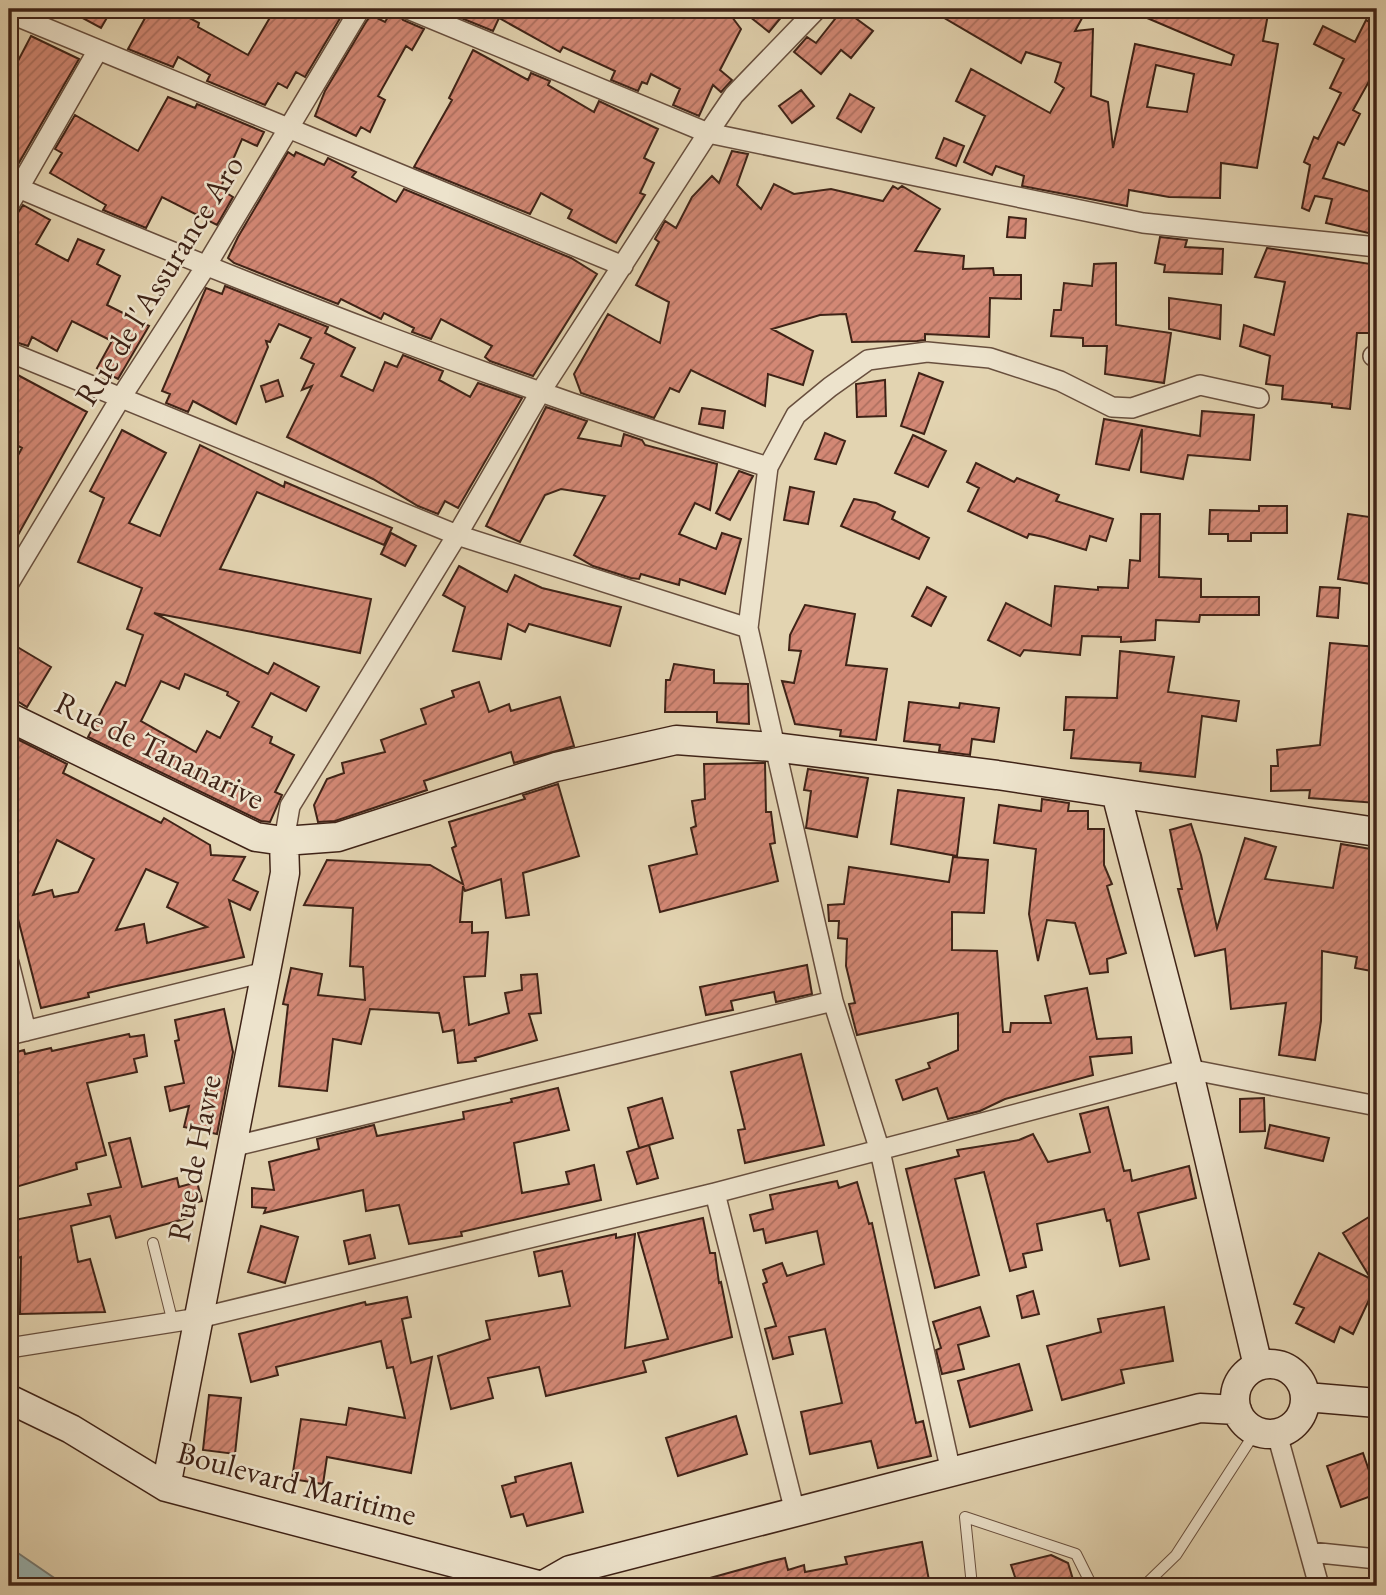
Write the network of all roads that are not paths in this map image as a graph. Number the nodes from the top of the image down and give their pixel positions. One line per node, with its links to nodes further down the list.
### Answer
1 (360, 9): 6 (street, Rue de l'Assurance Aro)
2 (408, 9): 7 (street)
3 (817, 9): 7 (street)
4 (9, 13): 5 (street)
5 (98, 50): 6 (street); 8 (street)
6 (287, 128): 10 (street); 11 (street, Rue de l'Assurance Aro)
7 (708, 133): 9 (street); 10 (street)
8 (12, 192): 11 (street)
9 (1377, 247)
10 (623, 266): 13 (street)
11 (206, 267): 13 (street); 15 (street, Rue de l'Assurance Aro)
12 (9, 352): 15 (street)
13 (541, 391): 16 (street); 17 (street)
14 (1259, 398): 16 (street)
15 (120, 399): 17 (street); 18 (street, Rue de l'Assurance Aro)
16 (768, 467): 19 (street)
17 (457, 535): 19 (street); 24 (street)
18 (9, 583)
19 (748, 628): 21 (street)
20 (9, 717): 24 (street, Rue de Tananarive)
21 (773, 747): 22 (street, Rue de Tananarive); 24 (street, Rue de Tananarive); 27 (street)
22 (1116, 793): 23 (street, Rue de Tananarive); 29 (street)
23 (1377, 832)
24 (284, 841): 26 (street, Rue de Havre)
25 (9, 963): 28 (street)
26 (265, 972): 28 (street); 31 (street, Rue de Havre)
27 (833, 1001): 31 (street); 32 (street)
28 (17, 1033)
29 (1188, 1069): 30 (street); 32 (street); 37 (street)
30 (1377, 1106)
31 (231, 1147): 35 (street, Rue de Havre)
32 (880, 1151): 33 (street); 43 (street)
33 (716, 1193): 35 (street); 45 (street)
34 (153, 1243): 35 (lane)
35 (186, 1320): 36 (street); 44 (street, Rue de Havre)
36 (9, 1348)
37 (1258, 1366): 38 (street); 41 (street)
38 (1306, 1397): 40 (street); 42 (street)
39 (9, 1399): 44 (street, Boulevard Maritime)
40 (1377, 1403)
41 (1237, 1410): 42 (street); 43 (street)
42 (1266, 1432): 46 (street); 51 (lane)
43 (951, 1472): 45 (street)
44 (166, 1487): 48 (street, Boulevard Maritime)
45 (795, 1512): 48 (street)
46 (1310, 1552): 47 (street); 52 (street)
47 (1377, 1559)
48 (543, 1586)
49 (972, 1586): 50 (lane)
50 (1092, 1586)
51 (1144, 1586)
52 (1319, 1586)

